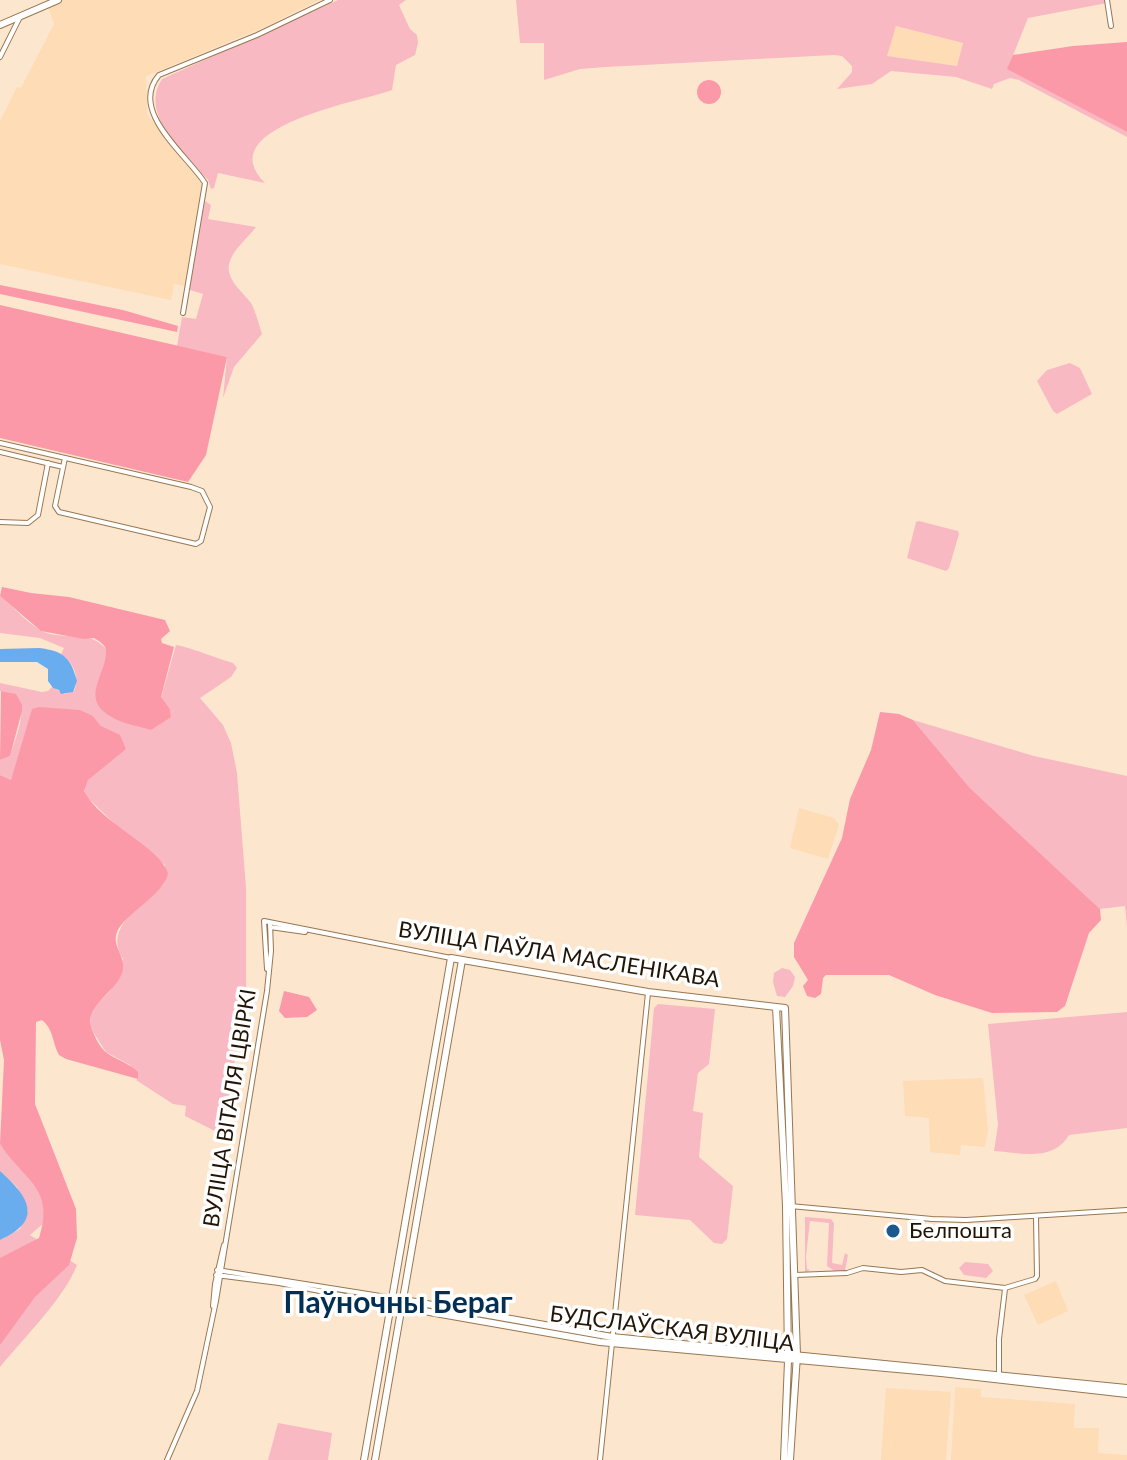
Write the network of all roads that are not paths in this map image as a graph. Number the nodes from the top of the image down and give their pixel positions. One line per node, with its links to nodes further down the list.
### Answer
1 (58, 0): 4 (street)
2 (330, 0): 8 (street)
3 (1107, 0): 6 (street)
4 (20, 17): 5 (street); 7 (street)
5 (0, 25)
6 (1111, 26)
7 (0, 57)
8 (183, 313)
9 (0, 443): 11 (street)
10 (0, 452): 12 (street)
11 (65, 458): 13 (street); 13 (street)
12 (48, 463): 13 (street); 14 (street)
13 (63, 467)
14 (0, 522)
15 (267, 924): 16 (street, ВУЛІЦА ПАЎЛА МАСЛЕНІКАВА); 23 (street, ВУЛІЦА ВІТАЛЯ ЦВІРКІ)
16 (451, 958): 17 (street, ВУЛІЦА ПАЎЛА МАСЛЕНІКАВА); 26 (street)
17 (462, 960): 18 (street, ВУЛІЦА ПАЎЛА МАСЛЕНІКАВА); 27 (street)
18 (648, 992): 19 (street, ВУЛІЦА ПАЎЛА МАСЛЕНІКАВА); 28 (street)
19 (776, 1007): 20 (street); 20 (street, ВУЛІЦА ПАЎЛА МАСЛЕНІКАВА)
20 (789, 1206): 22 (street); 24 (street); 29 (street)
21 (1127, 1210): 22 (street)
22 (1036, 1217): 25 (street)
23 (219, 1273): 26 (street, БУДСЛАЎСКАЯ ВУЛІЦА); 33 (street, ВУЛІЦА ВІТАЛЯ ЦВІРКІ)
24 (794, 1275): 25 (street); 30 (street)
25 (1005, 1288): 31 (street)
26 (392, 1301): 27 (street, БУДСЛАЎСКАЯ ВУЛІЦА); 34 (street)
27 (401, 1303): 28 (street, БУДСЛАЎСКАЯ ВУЛІЦА); 35 (street)
28 (612, 1340): 29 (street, БУДСЛАЎСКАЯ ВУЛІЦА); 36 (street)
29 (788, 1358): 30 (street, БУДСЛАЎСКАЯ ВУЛІЦА); 37 (street)
30 (797, 1358): 31 (street, БУДСЛАЎСКАЯ ВУЛІЦА); 32 (street, БУДСЛАЎСКАЯ ВУЛІЦА); 38 (street)
31 (999, 1374): 32 (street, БУДСЛАЎСКАЯ ВУЛІЦА)
32 (1127, 1391)
33 (167, 1460)
34 (364, 1460)
35 (375, 1460)
36 (600, 1460)
37 (784, 1460)
38 (790, 1460)

